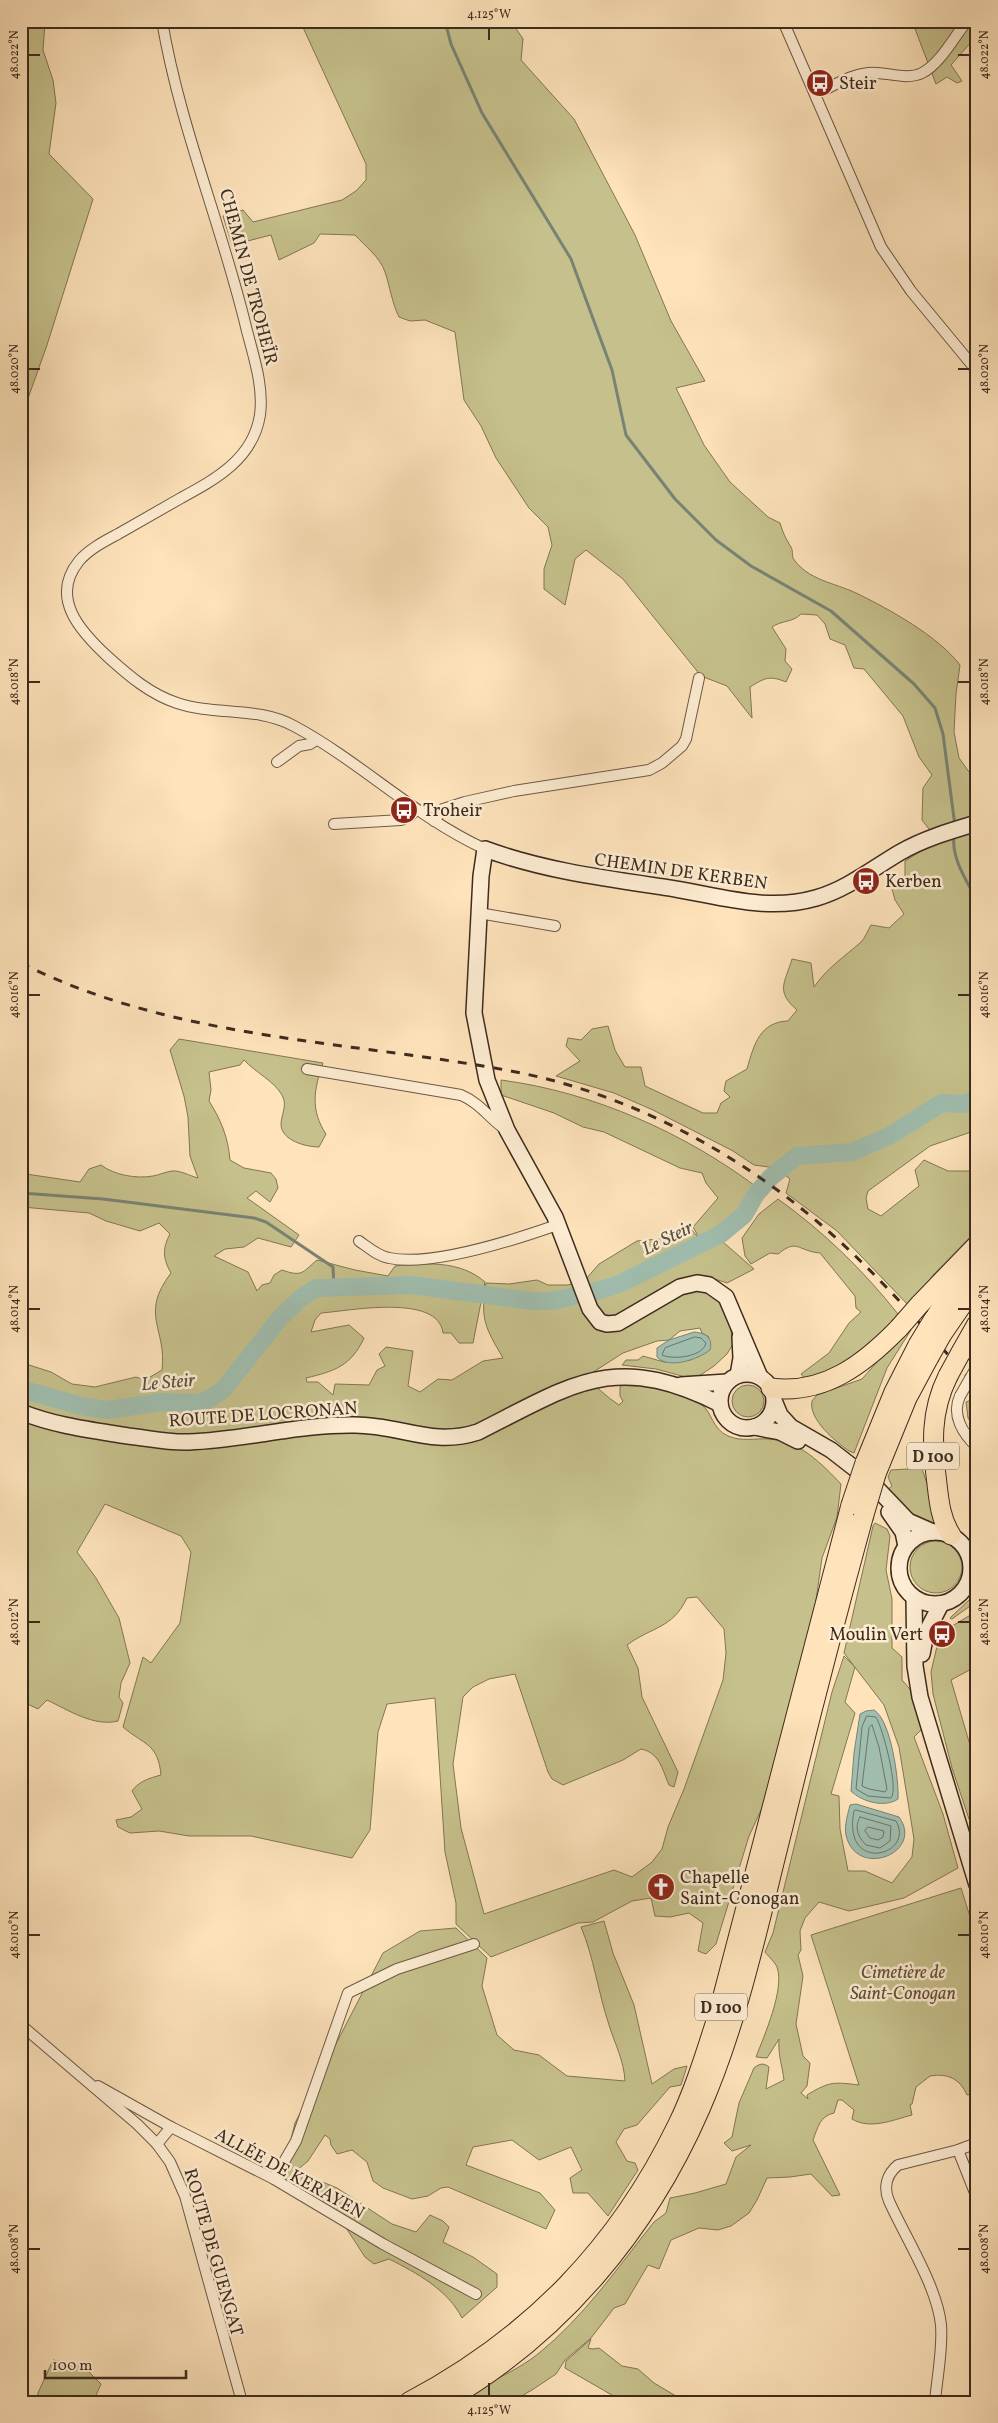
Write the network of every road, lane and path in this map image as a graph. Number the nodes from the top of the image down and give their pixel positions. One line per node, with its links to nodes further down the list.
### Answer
1 (162, 21): 7 (street, CHEMIN DE TROHEÏR)
2 (783, 21): 4 (street)
3 (967, 21): 4 (street)
4 (815, 94): 5 (street)
5 (977, 371)
6 (699, 678): 10 (street)
7 (316, 740): 8 (street); 9 (street, CHEMIN DE TROHEÏR)
8 (276, 762)
9 (416, 810): 10 (street, CHEMIN DE TROHEÏR); 12 (street)
10 (434, 821): 13 (street, CHEMIN DE TROHEÏR)
11 (977, 823): 13 (street, CHEMIN DE KERBEN)
12 (334, 824)
13 (485, 849): 14 (street)
14 (479, 913): 15 (street); 17 (street)
15 (555, 926)
16 (307, 1069): 17 (street)
17 (507, 1130): 18 (street)
18 (557, 1225): 19 (street); 24 (street)
19 (359, 1241)
20 (977, 1245): 29 (highway, bridge)
21 (977, 1260): 25 (highway, D 100)
22 (977, 1283): 25 (highway, D 100)
23 (977, 1324): 36 (highway, D 100, bridge)
24 (740, 1328): 27 (street); 29 (street)
25 (937, 1328): 34 (highway, D 100, bridge)
26 (977, 1367): 33 (street, bridge)
27 (732, 1379): 28 (street, ROUTE DE LOCRONAN); 29 (street); 30 (street)
28 (675, 1385): 30 (street, ROUTE DE LOCRONAN); 31 (street, ROUTE DE LOCRONAN)
29 (769, 1389): 32 (street); 35 (street)
30 (720, 1404): 32 (street)
31 (21, 1412)
32 (754, 1428): 37 (street)
33 (977, 1447)
34 (857, 1511): 54 (highway, D 100); 55 (highway, D 100)
35 (933, 1532): 36 (street); 37 (street)
36 (965, 1545): 38 (street)
37 (906, 1546): 39 (street)
38 (974, 1570): 40 (street)
39 (914, 1598): 40 (street); 42 (street)
40 (941, 1604): 41 (street)
41 (977, 1860)
42 (977, 1885)
43 (474, 1944): 50 (street)
44 (21, 2025): 45 (street, ROUTE DE GUENGAT)
45 (88, 2084): 46 (street, ALLÉE DE KERAYEN); 48 (street, ROUTE DE GUENGAT)
46 (171, 2127): 48 (street); 50 (street, ALLÉE DE KERAYEN)
47 (977, 2143): 49 (street)
48 (157, 2144): 53 (street, ROUTE DE GUENGAT)
49 (958, 2150): 51 (street); 56 (street)
50 (274, 2179): 52 (street, ALLÉE DE KERAYEN)
51 (977, 2198)
52 (476, 2294)
53 (242, 2402)
54 (410, 2402)
55 (444, 2402)
56 (935, 2402)

